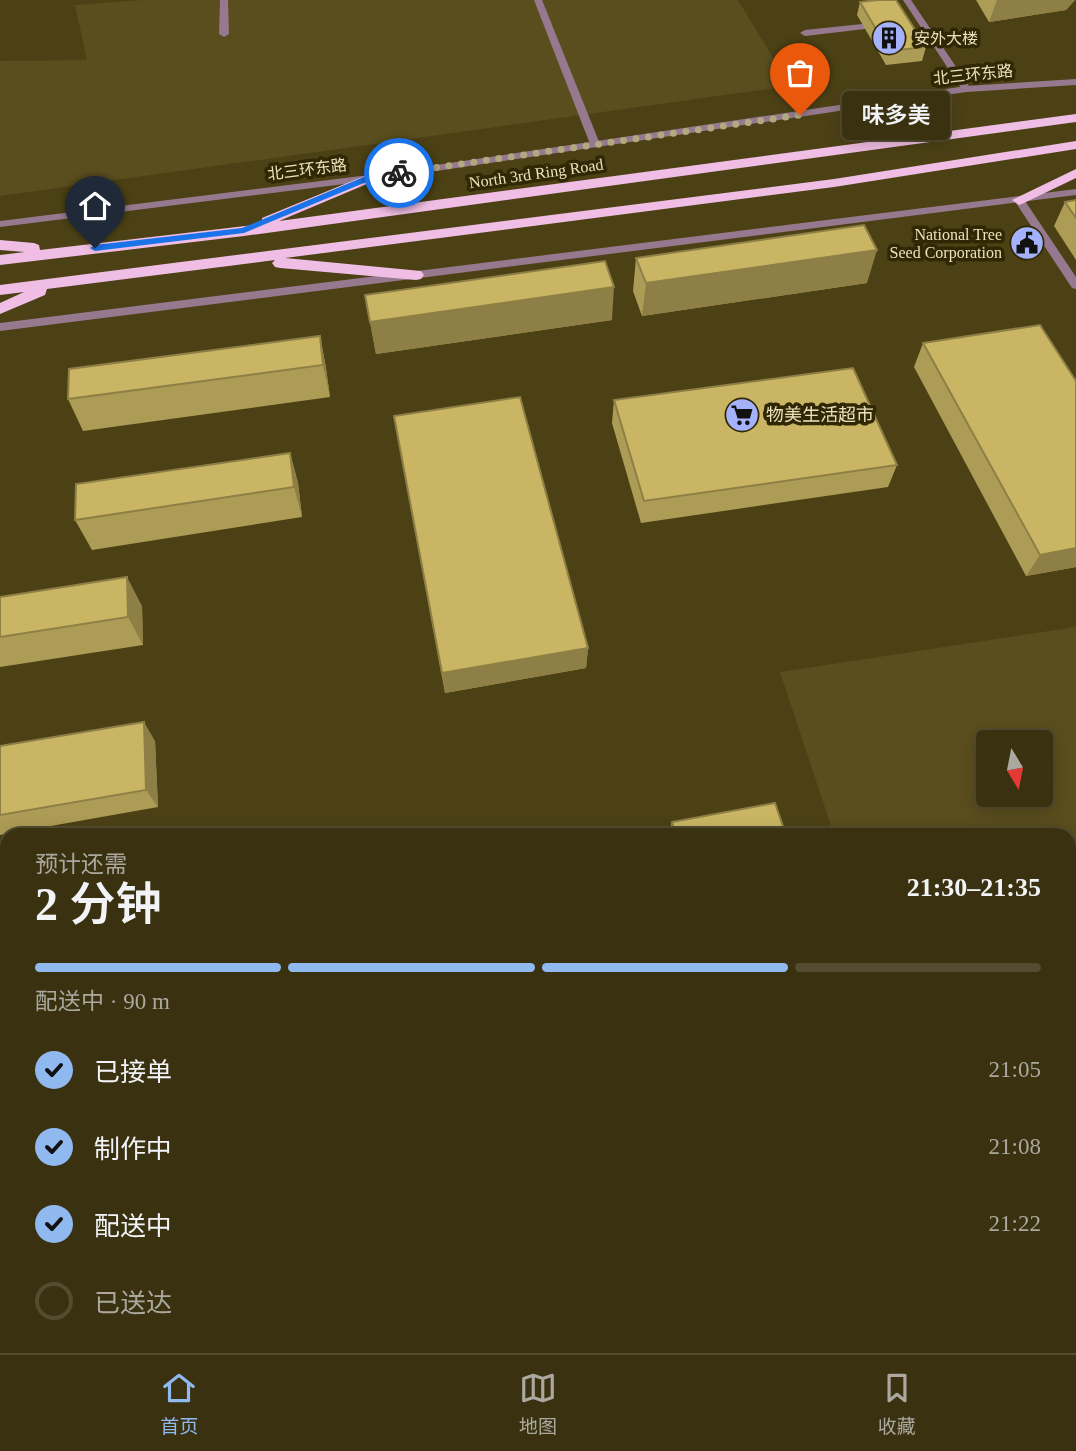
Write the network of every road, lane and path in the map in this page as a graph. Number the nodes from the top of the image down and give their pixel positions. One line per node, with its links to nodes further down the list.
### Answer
1 (224, 0): 6 (street)
2 (538, 0): 12 (street)
3 (907, 0): 10 (street)
4 (862, 27): 5 (street)
5 (805, 33)
6 (224, 34)
7 (1076, 76): 9 (street)
8 (1076, 82): 9 (street, 北三环东路)
9 (1005, 86): 10 (street, 北三环东路)
10 (966, 89): 12 (street, 北三环东路)
11 (1076, 118): 19 (highway, North 3rd Ring Road)
12 (594, 144): 15 (street, 北三环东路)
13 (1076, 145): 22 (highway)
14 (1076, 173): 17 (highway)
15 (369, 177): 18 (street, 北三环东路); 19 (highway)
16 (1076, 192): 17 (street)
17 (1019, 200): 24 (street); 26 (street)
18 (0, 224)
19 (244, 230): 21 (highway, North 3rd Ring Road)
20 (0, 245): 21 (highway)
21 (70, 251): 23 (highway, North 3rd Ring Road)
22 (244, 259): 24 (highway); 25 (highway)
23 (0, 260)
24 (416, 275): 29 (street)
25 (59, 283): 27 (highway); 28 (highway)
26 (1076, 285)
27 (0, 290)
28 (0, 309)
29 (0, 327)

